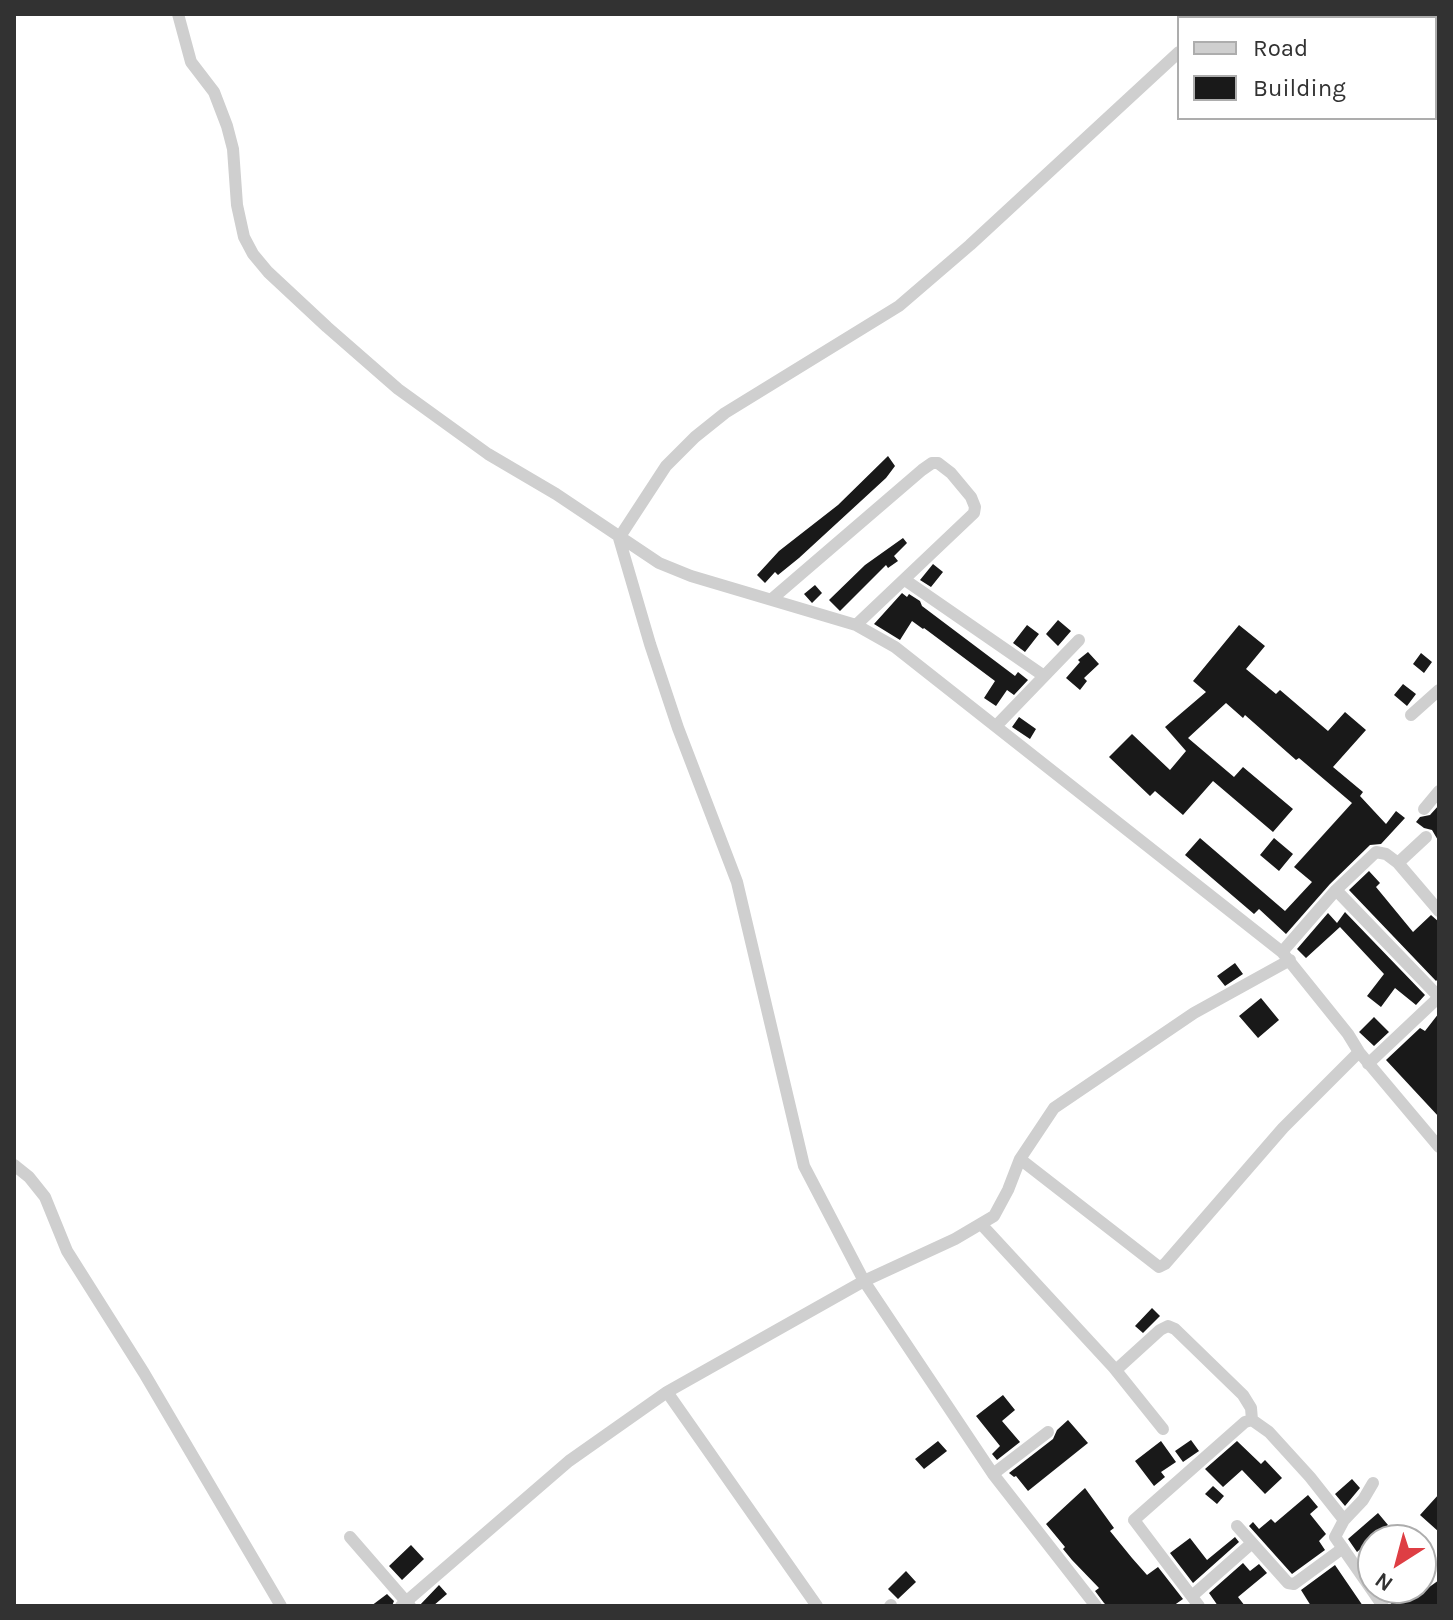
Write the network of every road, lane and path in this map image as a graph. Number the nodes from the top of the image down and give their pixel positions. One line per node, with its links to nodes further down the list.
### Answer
1 (178, 14): 3 (street)
2 (1177, 54): 3 (street)
3 (619, 538): 5 (street); 26 (street)
4 (905, 580): 5 (street); 6 (street); 8 (street)
5 (773, 598): 6 (street)
6 (856, 625): 11 (street)
7 (1079, 640): 8 (street)
8 (1044, 676): 11 (street)
9 (1439, 690): 10 (street)
10 (1411, 715)
11 (997, 725): 18 (street)
12 (1439, 791): 13 (street)
13 (1424, 809)
14 (1426, 837): 15 (street)
15 (1398, 863): 16 (street); 17 (street)
16 (1336, 890): 18 (street); 19 (street)
17 (1436, 902)
18 (1286, 956): 20 (street); 23 (street)
19 (1439, 997): 21 (street)
20 (1359, 1052): 21 (street); 23 (street)
21 (1368, 1064): 22 (street)
22 (1439, 1147)
23 (1020, 1159): 25 (street)
24 (14, 1165): 41 (street)
25 (981, 1224): 26 (street); 27 (street)
26 (864, 1281): 28 (street); 32 (street)
27 (1116, 1370): 29 (street); 30 (street)
28 (667, 1392): 40 (street); 42 (street)
29 (1252, 1420): 34 (street); 39 (street)
30 (1163, 1429)
31 (1048, 1432): 32 (street)
32 (993, 1474): 43 (street)
33 (1373, 1483): 34 (street)
34 (1344, 1520): 38 (street)
35 (1237, 1526): 37 (street)
36 (350, 1537): 40 (street)
37 (1252, 1543): 38 (street); 39 (street)
38 (1343, 1548): 44 (street)
39 (1196, 1601)
40 (406, 1604)
41 (281, 1606)
42 (817, 1606)
43 (1096, 1606)
44 (1383, 1606)

